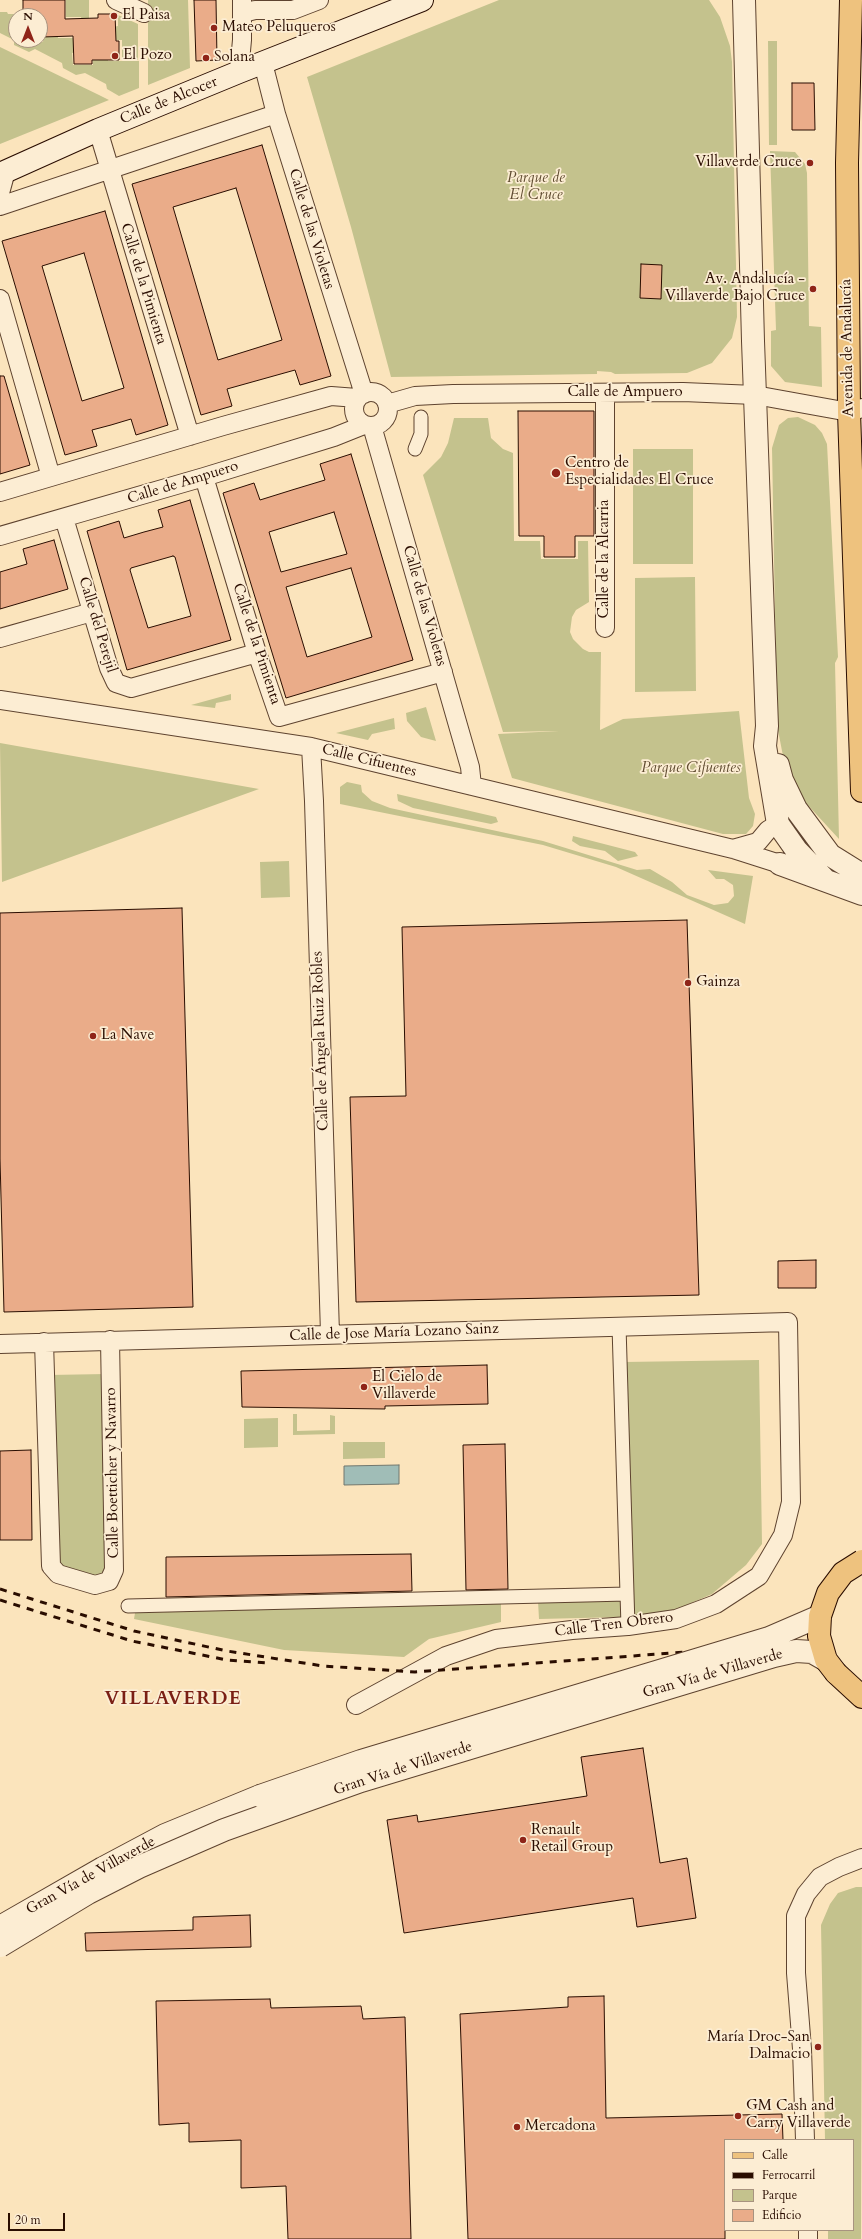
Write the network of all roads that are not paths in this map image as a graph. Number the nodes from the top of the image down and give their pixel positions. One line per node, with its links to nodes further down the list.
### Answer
1 (116, 0): 7 (street)
2 (320, 0): 6 (street)
3 (422, 0): 8 (street, Calle de Alcocer)
4 (744, 0): 18 (street)
5 (851, 0): 21 (main road, Avenida de Andalucía)
6 (242, 7): 9 (street)
7 (144, 13)
8 (262, 63): 9 (street, Calle de Alcocer); 10 (street, Calle de las Violetas)
9 (239, 72): 11 (street, Calle de Alcocer)
10 (276, 114): 12 (street); 19 (street, Calle de las Violetas)
11 (98, 130): 12 (street, Calle de la Pimienta); 13 (street, Calle de Alcocer)
12 (110, 169): 15 (street); 24 (street, Calle de la Pimienta)
13 (3, 172): 14 (street, Calle de Alcocer)
14 (0, 193)
15 (0, 206)
16 (0, 299): 26 (street)
17 (605, 393): 18 (street, Calle de Ampuero); 20 (street, Calle de Ampuero); 32 (street, Calle de la Alcarria)
18 (755, 395): 21 (street, Calle de Ampuero); 37 (street)
19 (361, 396): 20 (street); 23 (street); 24 (street)
20 (387, 404): 23 (street)
21 (856, 410): 39 (main road, Avenida de Andalucía)
22 (421, 417): 25 (street)
23 (368, 425): 27 (street, Calle de Ampuero); 35 (street, Calle de las Violetas)
24 (190, 436): 26 (street)
25 (415, 449)
26 (51, 477): 28 (street)
27 (204, 477): 29 (street, Calle de Ampuero); 34 (street, Calle de la Pimienta)
28 (0, 492)
29 (64, 518): 30 (street, Calle de Ampuero); 31 (street, Calle del Perejil)
30 (0, 536)
31 (92, 612): 33 (street); 34 (street, Calle del Perejil)
32 (605, 628)
33 (0, 638)
34 (257, 653): 35 (street, Calle de la Pimienta)
35 (443, 672): 40 (street, Calle de las Violetas)
36 (0, 700): 38 (street, Calle Cifuentes)
37 (767, 726): 42 (street); 43 (street)
38 (311, 747): 40 (street, Calle Cifuentes); 51 (street, Calle de Ángela Ruiz Robles)
39 (861, 753): 41 (main road, Avenida de Andalucía)
40 (472, 786): 44 (street, Calle Cifuentes)
41 (862, 791)
42 (802, 817): 45 (street); 46 (street)
43 (778, 824): 44 (street, Calle Cifuentes); 45 (street)
44 (733, 849): 45 (street, Calle Cifuentes)
45 (793, 852): 47 (street); 48 (street)
46 (862, 875)
47 (862, 880)
48 (862, 894)
49 (788, 1322): 50 (street, Calle de Jose María Lozano Sainz); 59 (street, Calle Tren Obrero)
50 (619, 1326): 51 (street, Calle de Jose María Lozano Sainz); 56 (street)
51 (330, 1334): 52 (street, Calle de Jose María Lozano Sainz)
52 (110, 1340): 53 (street, Calle de Jose María Lozano Sainz); 53 (street, Calle Boetticher y Navarro)
53 (44, 1342): 54 (street, Calle de Jose María Lozano Sainz)
54 (0, 1344)
55 (862, 1561): 58 (main road, bridge)
56 (627, 1594): 57 (street); 59 (street)
57 (128, 1606)
58 (820, 1616): 60 (main road, bridge); 64 (street, Gran Vía de Villaverde, bridge)
59 (628, 1626): 62 (street, Calle Tren Obrero)
60 (826, 1660): 61 (main road, bridge); 65 (street, Gran Vía de Villaverde, bridge)
61 (862, 1697)
62 (356, 1705)
63 (862, 1858): 66 (street)
64 (0, 1927)
65 (0, 1946)
66 (805, 2139)

